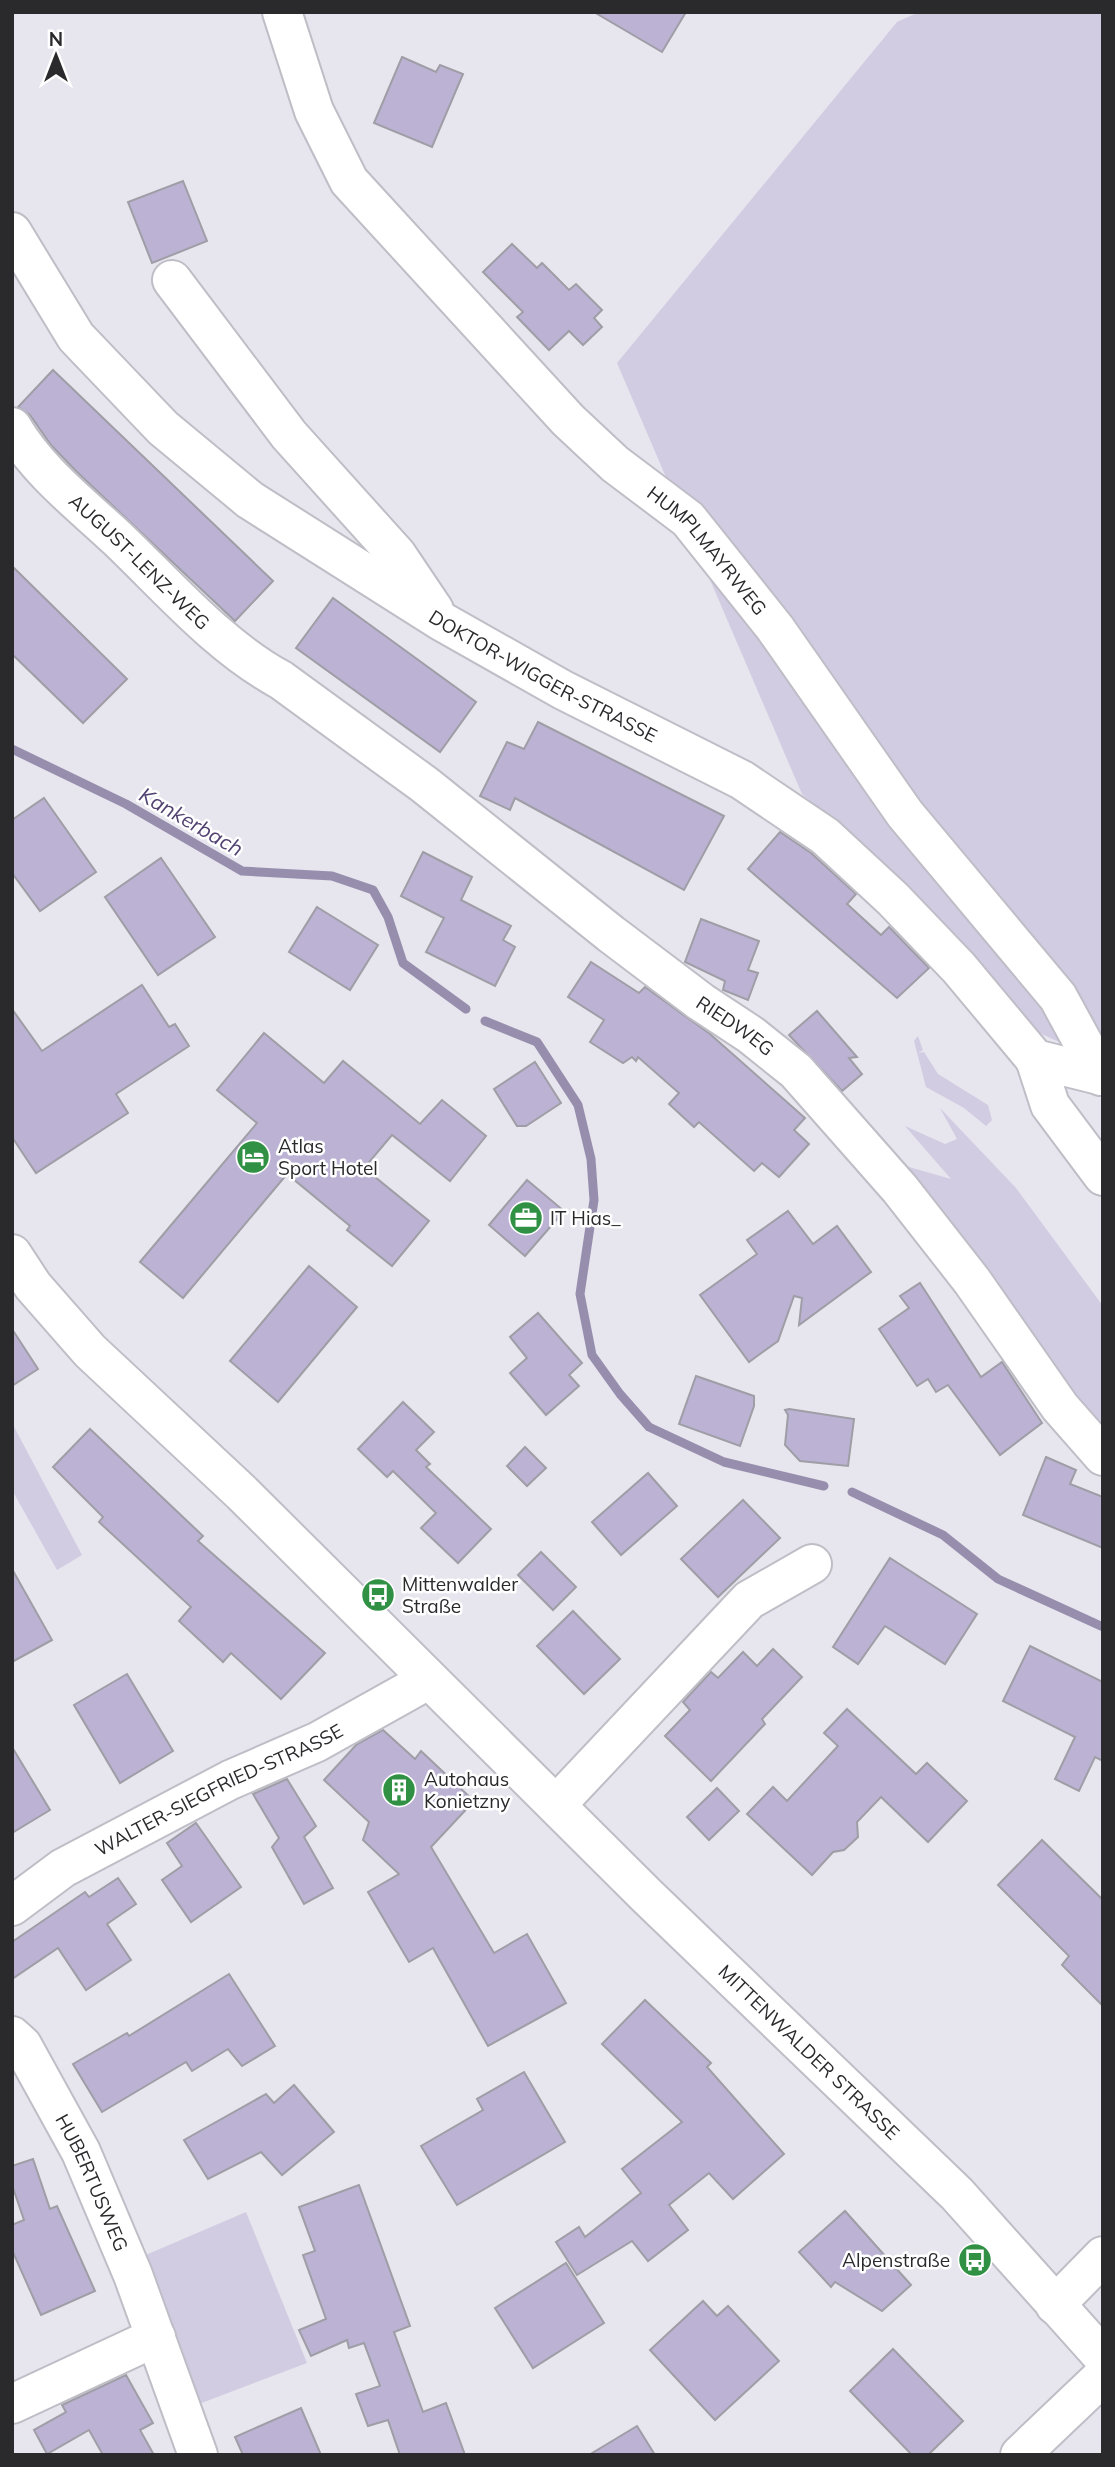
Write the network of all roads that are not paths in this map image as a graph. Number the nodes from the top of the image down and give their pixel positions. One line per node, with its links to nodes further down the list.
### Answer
1 (282, 12): 8 (street, HUMPLMAYRWEG)
2 (12, 232): 5 (street, DOKTOR-WIGGER-STRASSE)
3 (172, 280): 5 (street)
4 (12, 427): 6 (street, AUGUST-LENZ-WEG)
5 (441, 621): 7 (street, DOKTOR-WIGGER-STRASSE)
6 (281, 681): 11 (street, RIEDWEG)
7 (1035, 1059): 8 (street); 9 (street)
8 (1102, 1076)
9 (1103, 1176)
10 (12, 1254): 13 (street, MITTENWALDER STRASSE)
11 (1103, 1456)
12 (812, 1564): 14 (street)
13 (428, 1680): 14 (street, MITTENWALDER STRASSE); 15 (street, WALTER-SIEGFRIED-STRASSE)
14 (556, 1805): 18 (street, MITTENWALDER STRASSE)
15 (12, 1906)
16 (12, 2036): 19 (street, HUBERTUSWEG)
17 (1103, 2256): 18 (street)
18 (1055, 2305): 20 (street, MITTENWALDER STRASSE)
19 (156, 2337): 22 (street); 23 (street, HUBERTUSWEG)
20 (1103, 2357)
21 (1103, 2375): 24 (street)
22 (12, 2404)
23 (198, 2455)
24 (1020, 2455)

